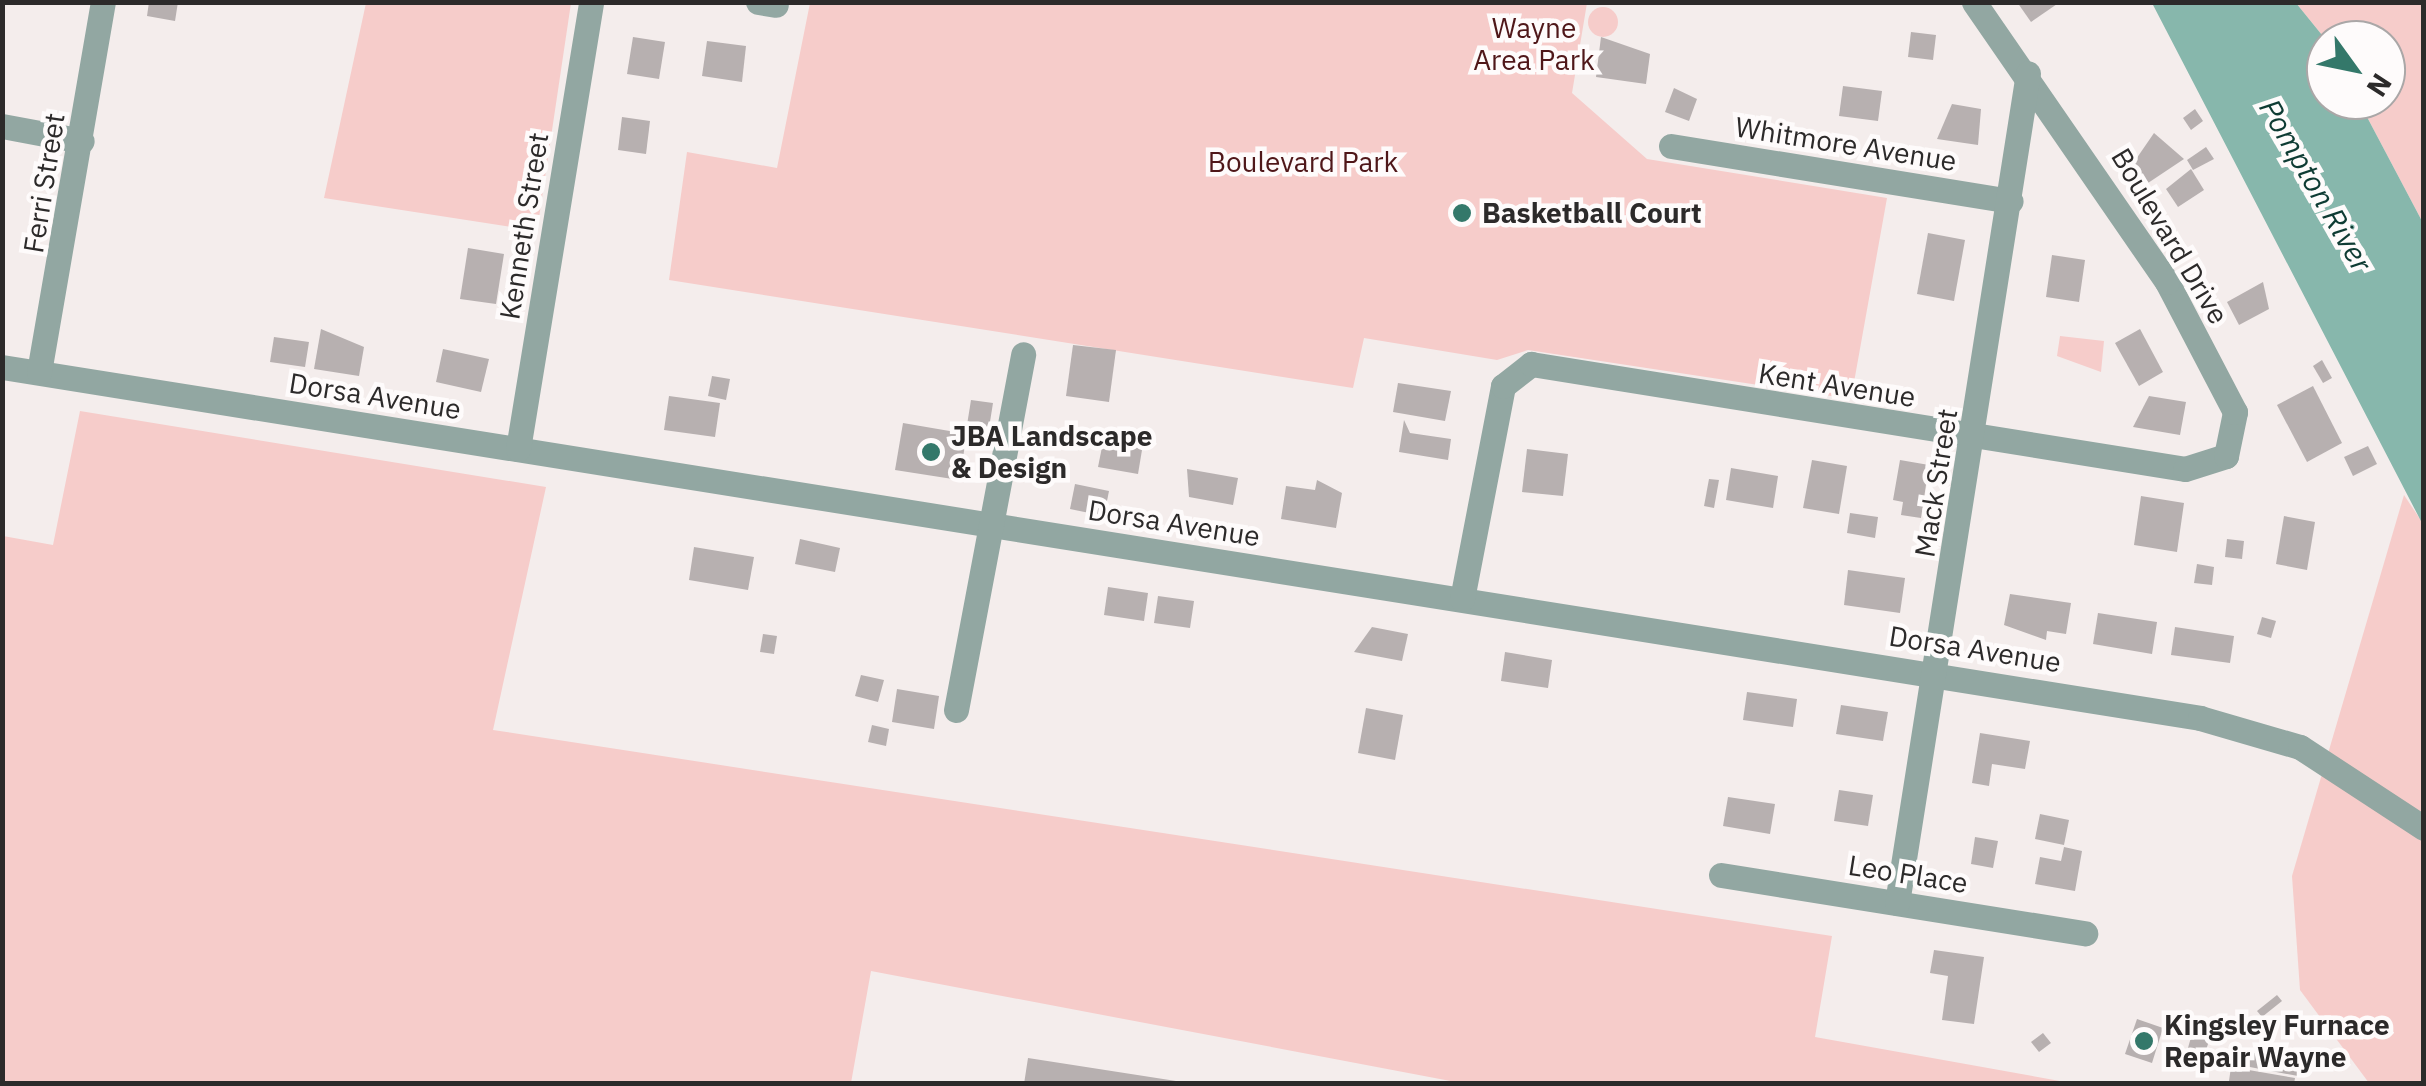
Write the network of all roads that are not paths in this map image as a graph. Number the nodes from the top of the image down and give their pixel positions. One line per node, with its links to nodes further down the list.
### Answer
1 (103, 2): 6 (street, Ferri Street)
2 (1974, 2): 4 (street, Boulevard Drive)
3 (590, 8): 13 (street, Kenneth Street)
4 (2028, 72): 8 (street, Mack Street); 14 (street, Boulevard Drive)
5 (2, 126): 6 (street)
6 (82, 141): 11 (street, Ferri Street)
7 (1672, 146): 8 (street, Whitmore Avenue)
8 (2012, 202): 12 (street, Mack Street)
9 (1023, 354): 15 (street)
10 (2, 367): 11 (street, Dorsa Avenue)
11 (39, 372): 13 (street, Dorsa Avenue)
12 (1974, 438): 14 (street, Kent Avenue); 16 (street, Kent Avenue); 17 (street, Mack Street)
13 (518, 449): 15 (street, Dorsa Avenue)
14 (2160, 465)
15 (992, 526): 16 (street, Dorsa Avenue); 18 (street)
16 (1462, 599): 17 (street, Dorsa Avenue)
17 (1936, 671): 19 (street, Dorsa Avenue); 21 (street, Mack Street)
18 (956, 710)
19 (2424, 828)
20 (1721, 874): 21 (street, Leo Place)
21 (1898, 903): 22 (street, Leo Place)
22 (2085, 933)

